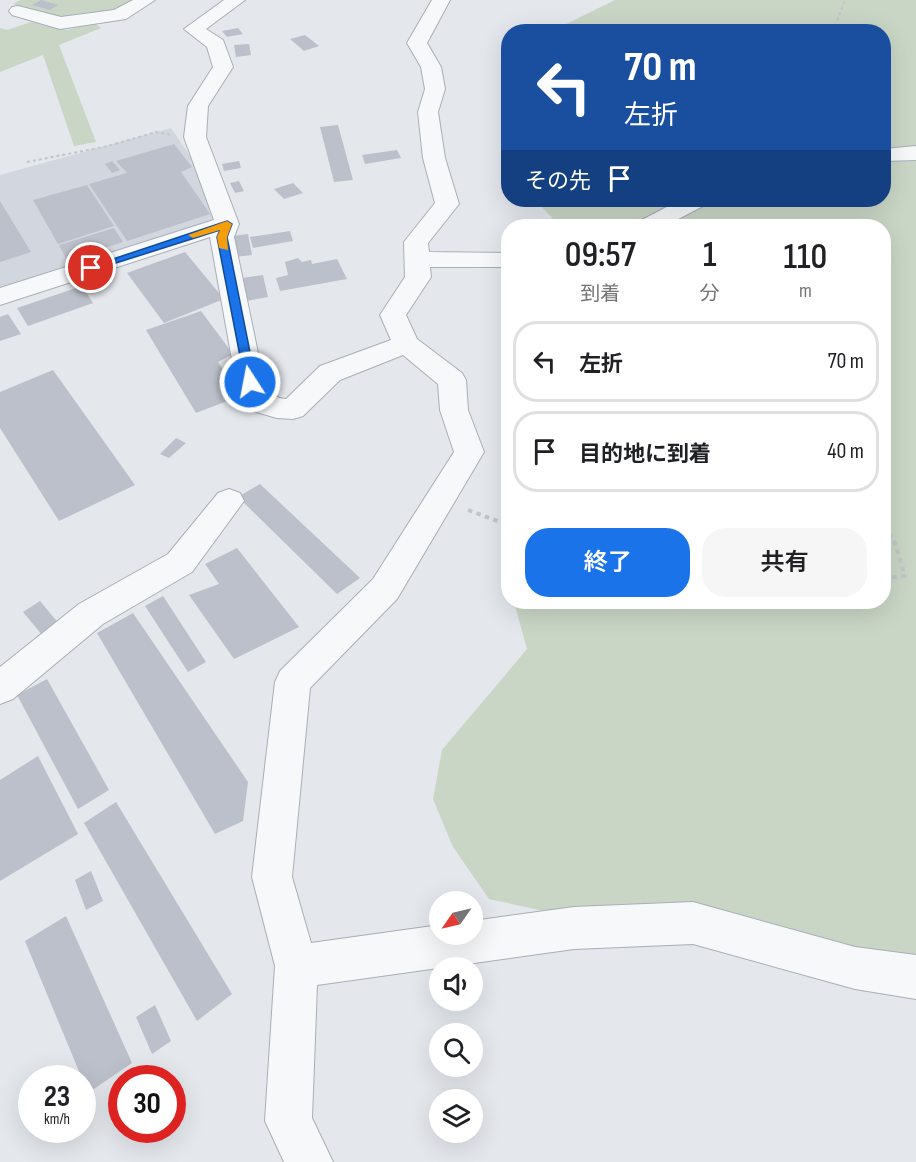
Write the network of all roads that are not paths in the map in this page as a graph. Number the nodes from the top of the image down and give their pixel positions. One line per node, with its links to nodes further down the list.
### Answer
1 (146, 0): 4 (street)
2 (236, 0): 9 (street)
3 (441, 0): 10 (street)
4 (18, 11)
5 (916, 153): 6 (street)
6 (891, 155)
7 (684, 207): 8 (street)
8 (661, 219)
9 (227, 224): 12 (street); 13 (street)
10 (419, 259): 11 (street); 13 (street)
11 (501, 260)
12 (0, 297)
13 (405, 344): 16 (street)
14 (229, 501): 15 (street)
15 (0, 688)
16 (296, 966): 17 (street); 18 (street)
17 (916, 977)
18 (309, 1162)

